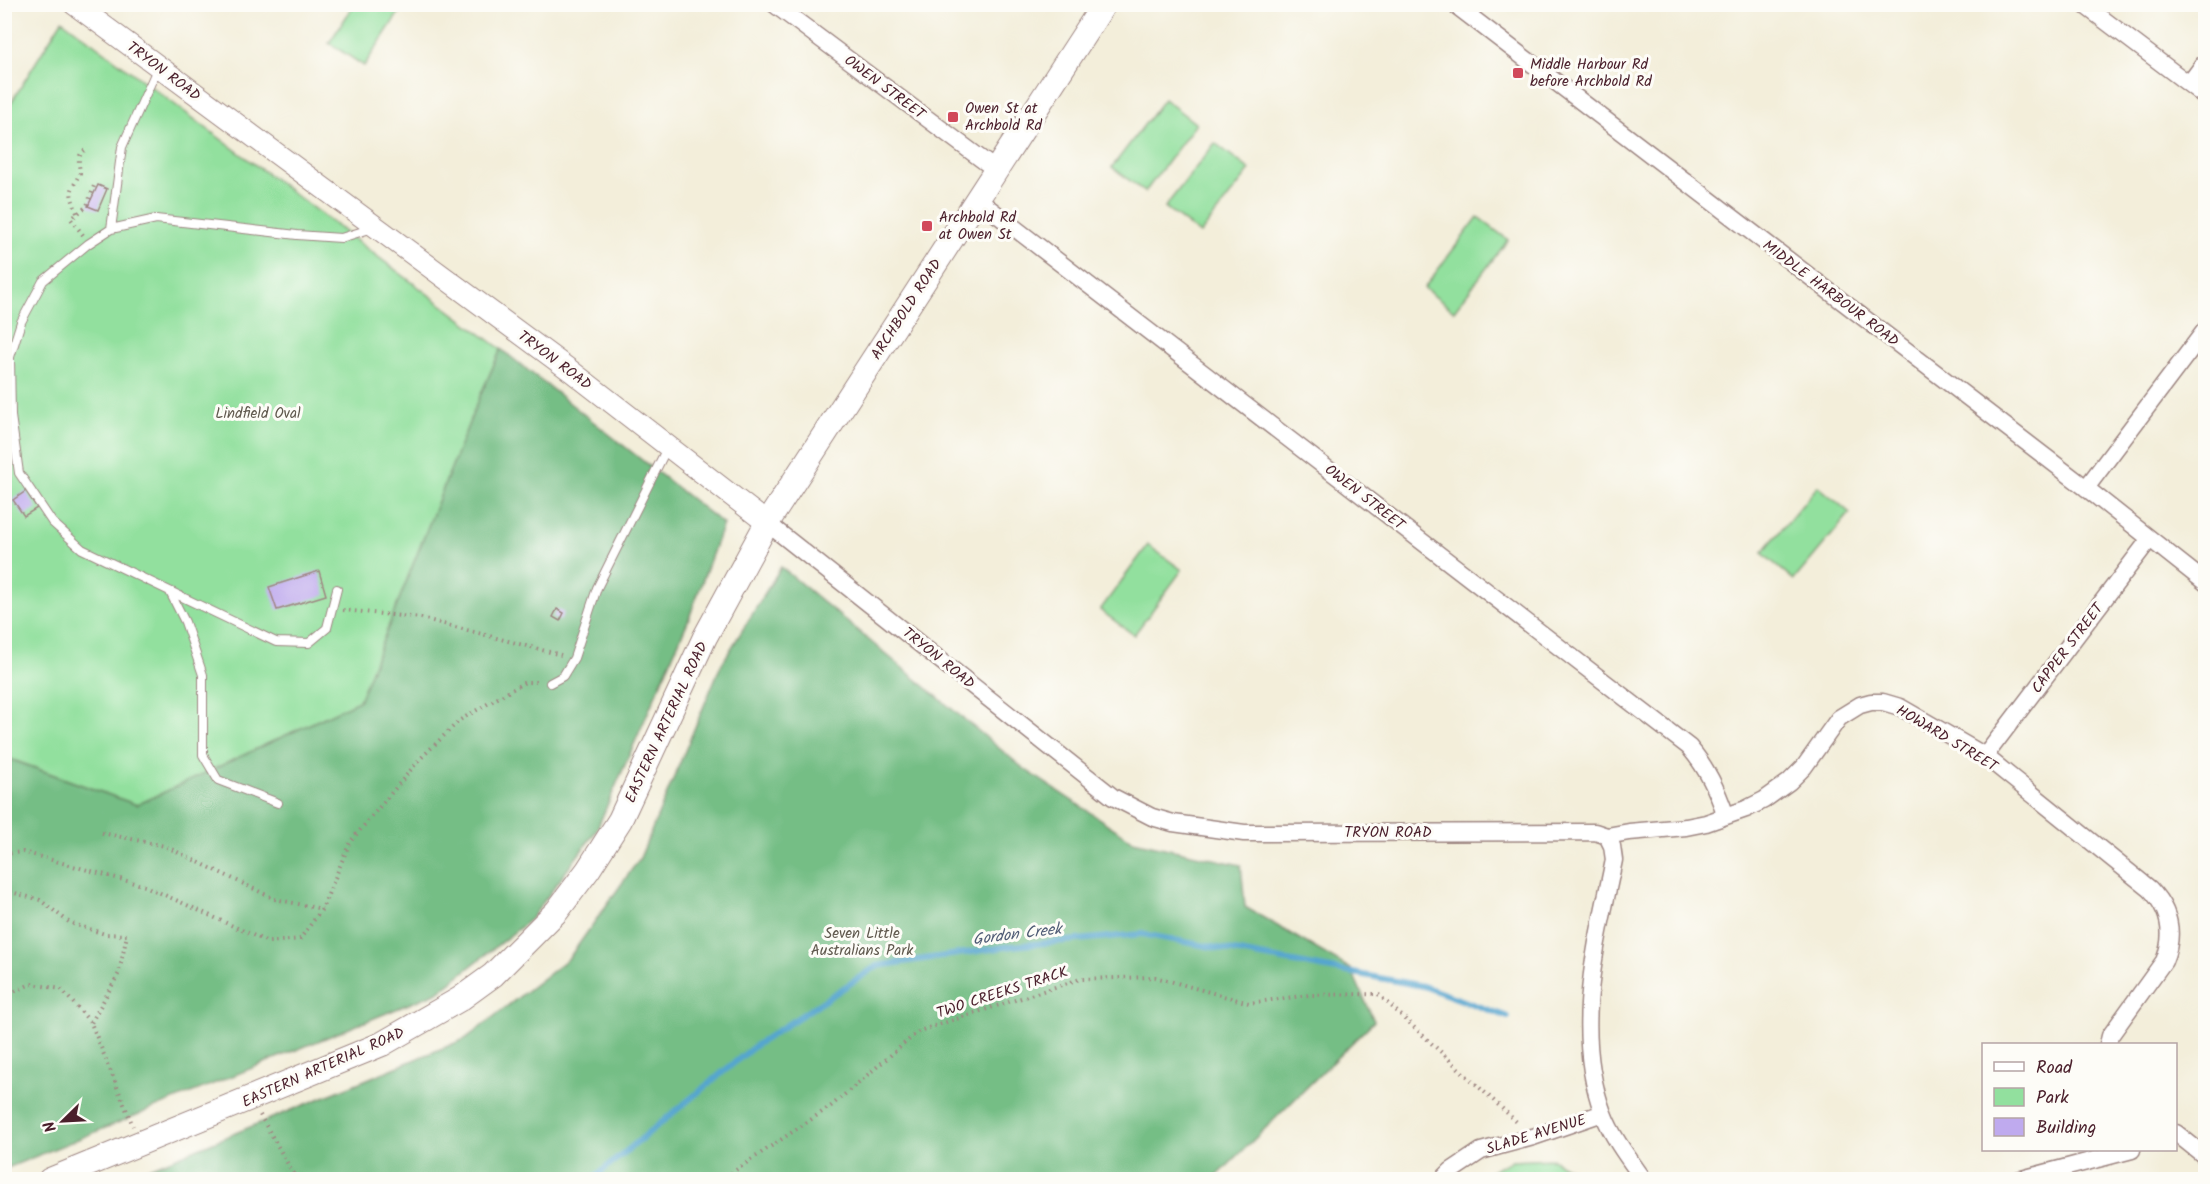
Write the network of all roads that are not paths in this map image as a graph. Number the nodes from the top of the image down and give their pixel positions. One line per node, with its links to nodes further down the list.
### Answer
1 (74, 4): 7 (street, TRYON ROAD)
2 (774, 4): 10 (street, OWEN STREET)
3 (1104, 4): 10 (main road, ARCHBOLD ROAD)
4 (1454, 4): 16 (street, MIDDLE HARBOUR ROAD)
5 (2083, 4): 8 (street)
6 (2205, 61): 8 (street)
7 (158, 66): 12 (street, TRYON ROAD); 13 (lane)
8 (2189, 84): 9 (street)
9 (2205, 97)
10 (996, 170): 11 (main road, ARCHBOLD ROAD)
11 (977, 199): 17 (main road, ARCHBOLD ROAD); 25 (street, OWEN STREET)
12 (375, 228): 13 (lane); 15 (street, TRYON ROAD)
13 (111, 230): 21 (lane)
14 (2205, 329): 16 (street)
15 (668, 446): 17 (street, TRYON ROAD); 22 (lane)
16 (2086, 488): 18 (street, MIDDLE HARBOUR ROAD)
17 (767, 523): 26 (street, TRYON ROAD); 32 (main road, EASTERN ARTERIAL ROAD)
18 (2149, 540): 19 (street, MIDDLE HARBOUR ROAD); 23 (street, CAPPER STREET)
19 (2205, 583)
20 (337, 589): 21 (lane)
21 (170, 591): 24 (lane)
22 (550, 683)
23 (1984, 756): 25 (street, HOWARD STREET); 27 (street, HOWARD STREET)
24 (278, 803)
25 (1726, 816): 26 (street, HOWARD STREET)
26 (1607, 836): 28 (street)
27 (2108, 1043)
28 (1603, 1113): 33 (street, SLADE AVENUE); 34 (street)
29 (2177, 1136): 31 (street)
30 (2124, 1151): 35 (street)
31 (2205, 1157)
32 (50, 1179)
33 (1442, 1179)
34 (1644, 1179)
35 (2018, 1179)

